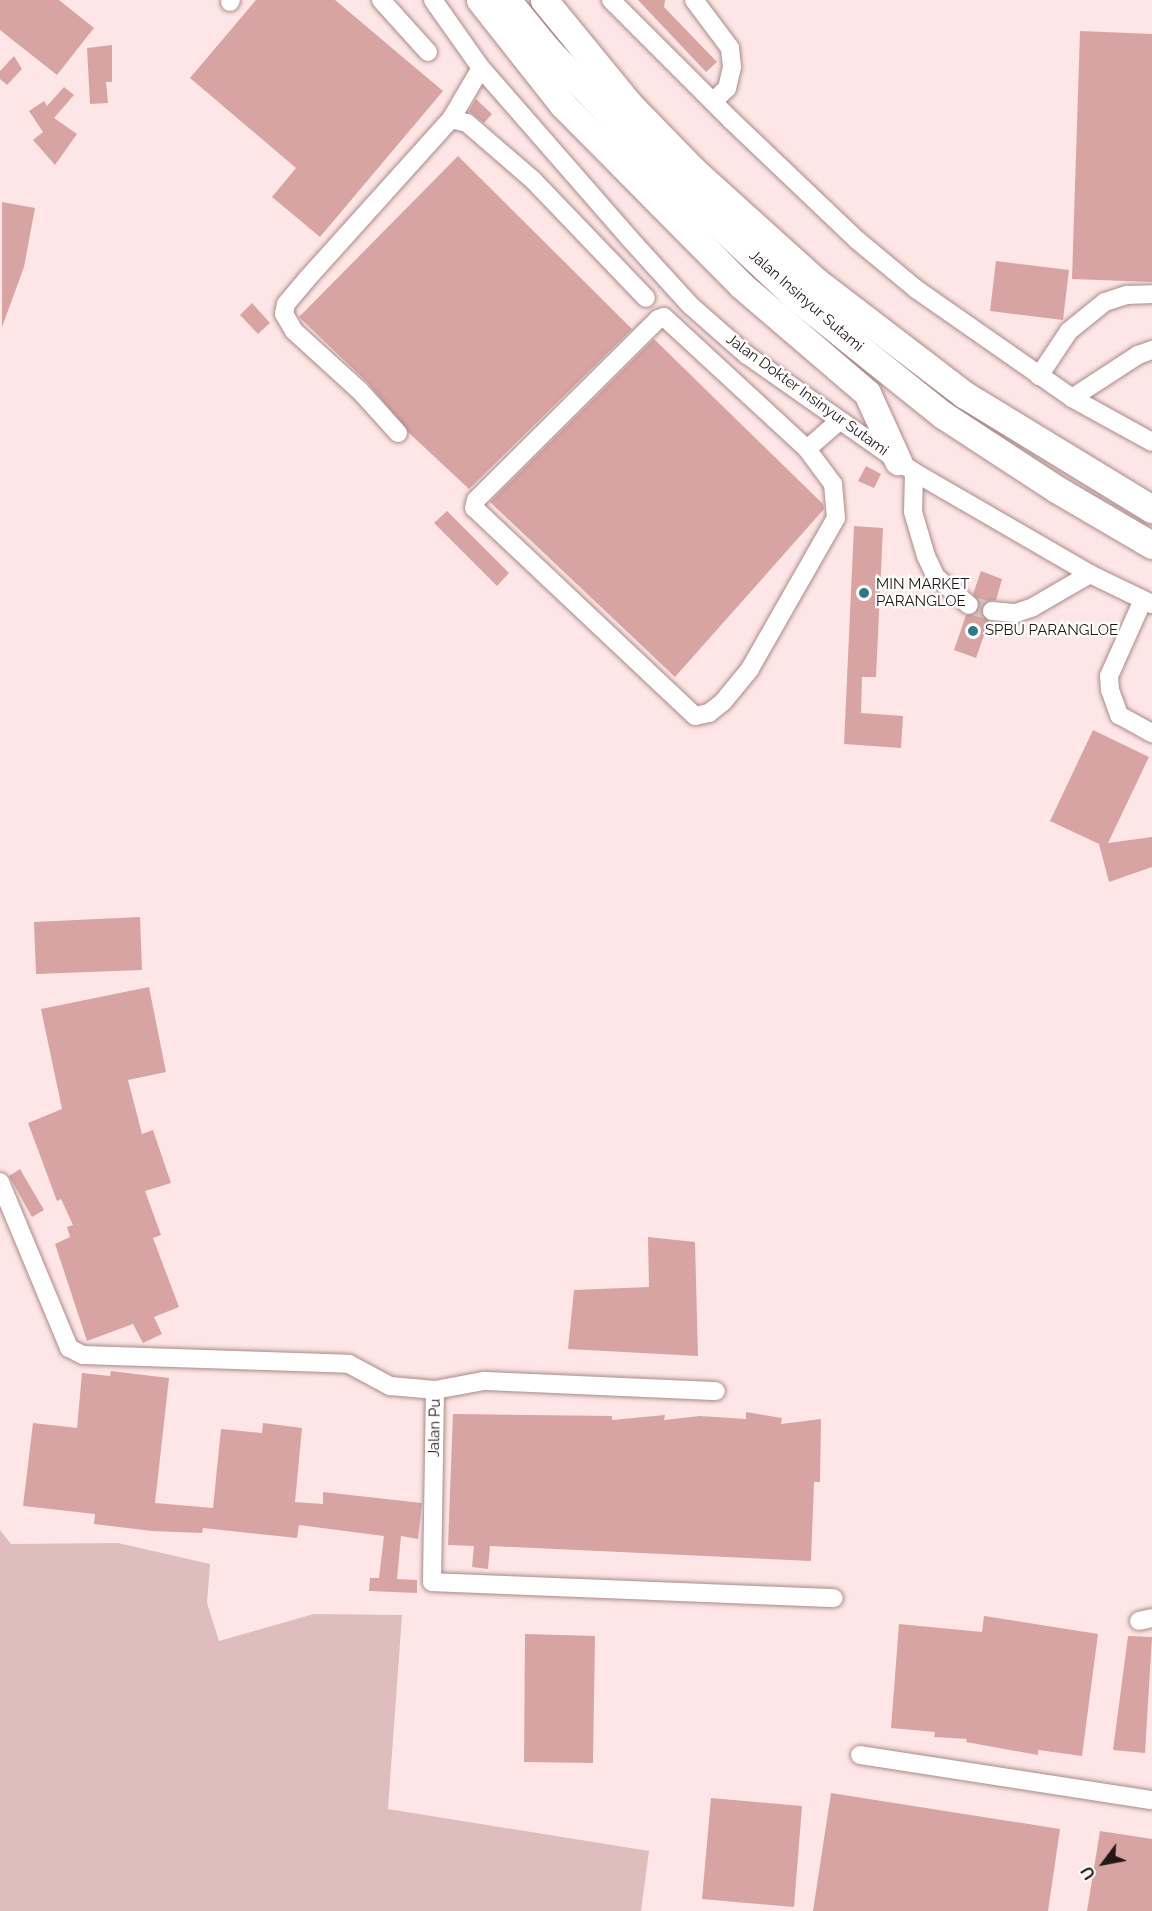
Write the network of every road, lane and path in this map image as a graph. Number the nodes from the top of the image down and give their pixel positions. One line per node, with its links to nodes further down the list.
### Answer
1 (381, 0): 8 (street)
2 (433, 0): 9 (street, Jalan Dokter Insinyur Sutami)
3 (480, 0): 21 (highway)
4 (507, 0): 23 (highway, Jalan Insinyur Sutami)
5 (544, 0): 22 (highway, Jalan Insinyur Sutami)
6 (612, 0): 10 (street)
7 (694, 0): 10 (street)
8 (428, 52)
9 (481, 68): 11 (street); 17 (street, Jalan Dokter Insinyur Sutami)
10 (714, 101): 15 (street)
11 (451, 119): 13 (street); 18 (street)
12 (1152, 294): 15 (street)
13 (646, 298)
14 (1152, 350): 16 (street)
15 (1039, 376): 16 (street)
16 (1072, 398): 19 (street)
17 (839, 422): 20 (street); 21 (street, Jalan Dokter Insinyur Sutami)
18 (398, 433)
19 (1152, 442)
20 (807, 449): 20 (street)
21 (906, 466): 24 (street, Jalan Dokter Insinyur Sutami); 26 (street)
22 (1152, 509)
23 (1152, 545)
24 (1090, 574): 25 (street, Jalan Dokter Insinyur Sutami); 27 (street)
25 (1148, 602): 28 (street)
26 (969, 605)
27 (992, 611)
28 (1152, 733)
29 (0, 1182): 30 (street, Jalan Pu)
30 (435, 1390): 31 (street); 32 (street, Jalan Pu)
31 (716, 1391)
32 (834, 1598)
33 (860, 1755): 34 (street)
34 (1152, 1800)

